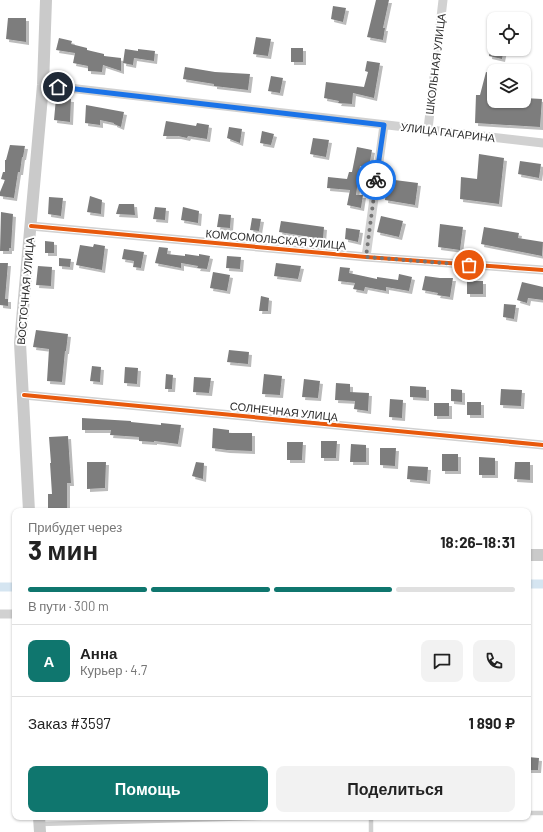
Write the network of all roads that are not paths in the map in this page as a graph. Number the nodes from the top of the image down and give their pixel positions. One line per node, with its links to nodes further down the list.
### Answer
1 (46, 0): 3 (street, ВОСТОЧНАЯ УЛИЦА)
2 (443, 0): 5 (street, ШКОЛЬНАЯ УЛИЦА)
3 (43, 85): 4 (street, УЛИЦА ГАГАРИНА); 7 (street, ВОСТОЧНАЯ УЛИЦА)
4 (384, 125): 5 (street, УЛИЦА ГАГАРИНА); 8 (street)
5 (428, 129): 6 (street, УЛИЦА ГАГАРИНА)
6 (543, 143)
7 (30, 226): 8 (street, КОМСОМОЛЬСКАЯ УЛИЦА); 10 (street, ВОСТОЧНАЯ УЛИЦА)
8 (366, 257): 9 (street, КОМСОМОЛЬСКАЯ УЛИЦА)
9 (543, 270)
10 (24, 395): 11 (street, СОЛНЕЧНАЯ УЛИЦА); 12 (street, ВОСТОЧНАЯ УЛИЦА)
11 (543, 445)
12 (29, 508)
13 (531, 555): 14 (street)
14 (543, 555)
15 (0, 614): 16 (street)
16 (12, 614)
17 (531, 813): 18 (lane)
18 (543, 813)
19 (185, 820): 21 (lane)
20 (371, 820): 22 (lane)
21 (40, 824)
22 (371, 832)

